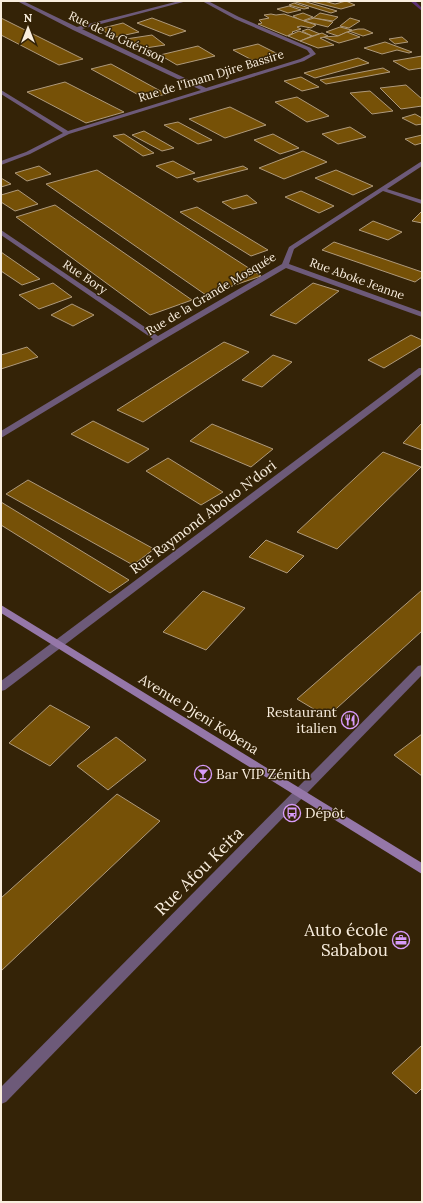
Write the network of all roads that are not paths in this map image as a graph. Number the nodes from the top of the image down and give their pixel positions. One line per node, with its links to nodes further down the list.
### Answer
1 (19, 1): 4 (street, Rue de la Guérison)
2 (185, 1): 4 (street)
3 (204, 1): 5 (street, Rue de l'Imam Djire Bassire)
4 (75, 29): 5 (street, Rue de la Guérison)
5 (206, 90): 7 (street, Rue de l'Imam Djire Bassire)
6 (1, 92): 7 (street)
7 (68, 133): 8 (street, Rue de l'Imam Djire Bassire)
8 (1, 163)
9 (422, 164): 10 (street, Rue de la Grande Mosquée)
10 (382, 189): 11 (street); 13 (street, Rue de la Grande Mosquée)
11 (422, 202)
12 (1, 232): 15 (street, Rue Bory)
13 (285, 265): 14 (street, Rue Aboke Jeanne); 15 (street, Rue de la Grande Mosquée)
14 (422, 315)
15 (158, 339): 17 (street, Rue de la Grande Mosquée)
16 (422, 370): 19 (street, Rue Raymond Abouo N'dori)
17 (1, 435)
18 (1, 608): 19 (street, Avenue Djeni Kobena)
19 (58, 643): 21 (street, Rue Raymond Abouo N'dori); 22 (street, Avenue Djeni Kobena)
20 (422, 669): 22 (street, Rue Afou Keita)
21 (1, 687)
22 (299, 794): 23 (street, Avenue Djeni Kobena); 24 (street, Rue Afou Keita)
23 (422, 869)
24 (1, 1097)

